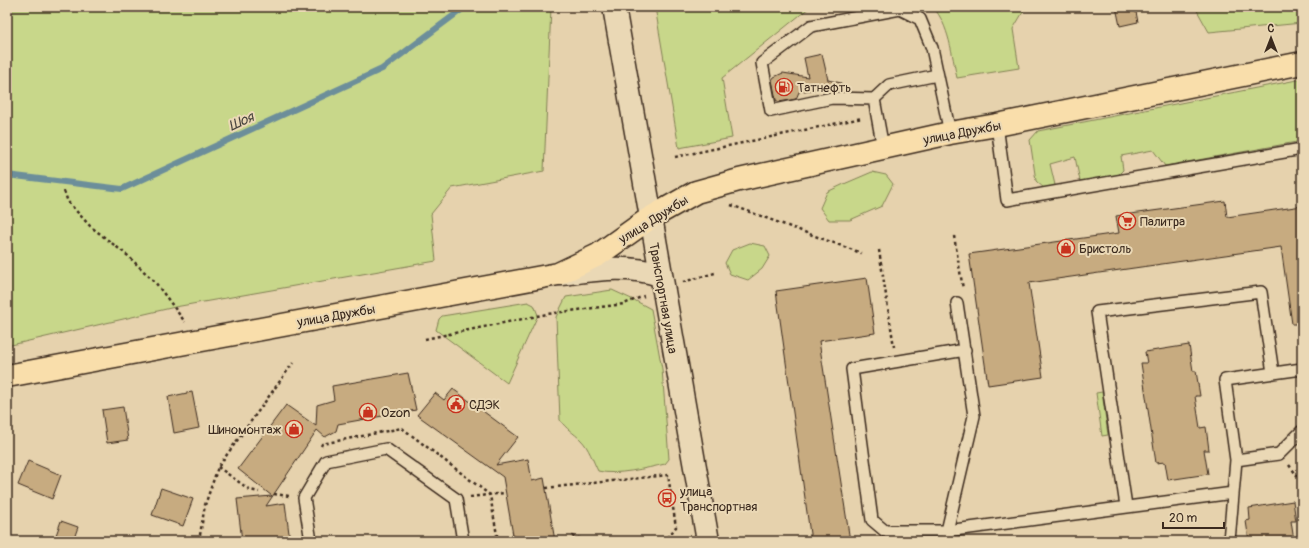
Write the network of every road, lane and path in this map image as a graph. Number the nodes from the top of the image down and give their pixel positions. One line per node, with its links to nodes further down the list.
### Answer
1 (614, 7): 13 (main road, Транспортная улица)
2 (1302, 63): 6 (main road, улица Дружбы)
3 (937, 75): 4 (lane); 4 (lane); 7 (lane)
4 (874, 99): 5 (lane)
5 (877, 115): 8 (lane); 10 (path)
6 (997, 125): 7 (main road, улица Дружбы); 9 (lane)
7 (950, 133): 8 (main road, улица Дружбы)
8 (883, 148): 12 (main road, улица Дружбы)
9 (1302, 149)
10 (675, 157)
11 (64, 191): 22 (path)
12 (696, 192): 13 (main road, улица Дружбы); 16 (path)
13 (650, 218): 18 (main road, улица Дружбы); 19 (main road, Транспортная улица)
14 (954, 236): 20 (path)
15 (879, 250): 24 (path)
16 (861, 254)
17 (715, 273): 19 (path)
18 (558, 274): 19 (main road); 22 (main road, улица Дружбы)
19 (661, 281): 21 (path); 47 (main road, Транспортная улица)
20 (957, 303): 23 (lane)
21 (425, 339)
22 (198, 341): 28 (main road, улица Дружбы)
23 (965, 350): 24 (lane); 41 (lane)
24 (896, 362): 41 (lane)
25 (293, 363): 32 (path)
26 (1302, 369): 27 (lane)
27 (1273, 373): 31 (lane); 39 (lane)
28 (7, 376)
29 (1302, 431): 30 (lane)
30 (1279, 454): 31 (lane); 33 (path)
31 (1236, 460): 37 (lane)
32 (218, 467): 35 (path); 42 (path)
33 (1302, 482)
34 (546, 488): 46 (path)
35 (259, 492)
36 (505, 492): 38 (path)
37 (1233, 492): 39 (lane); 48 (lane)
38 (456, 499): 43 (lane); 44 (lane)
39 (1126, 506): 41 (lane)
40 (572, 536): 45 (path)
41 (948, 536)
42 (199, 541)
43 (311, 541)
44 (463, 541)
45 (586, 541)
46 (665, 541)
47 (708, 541)
48 (1229, 541)

